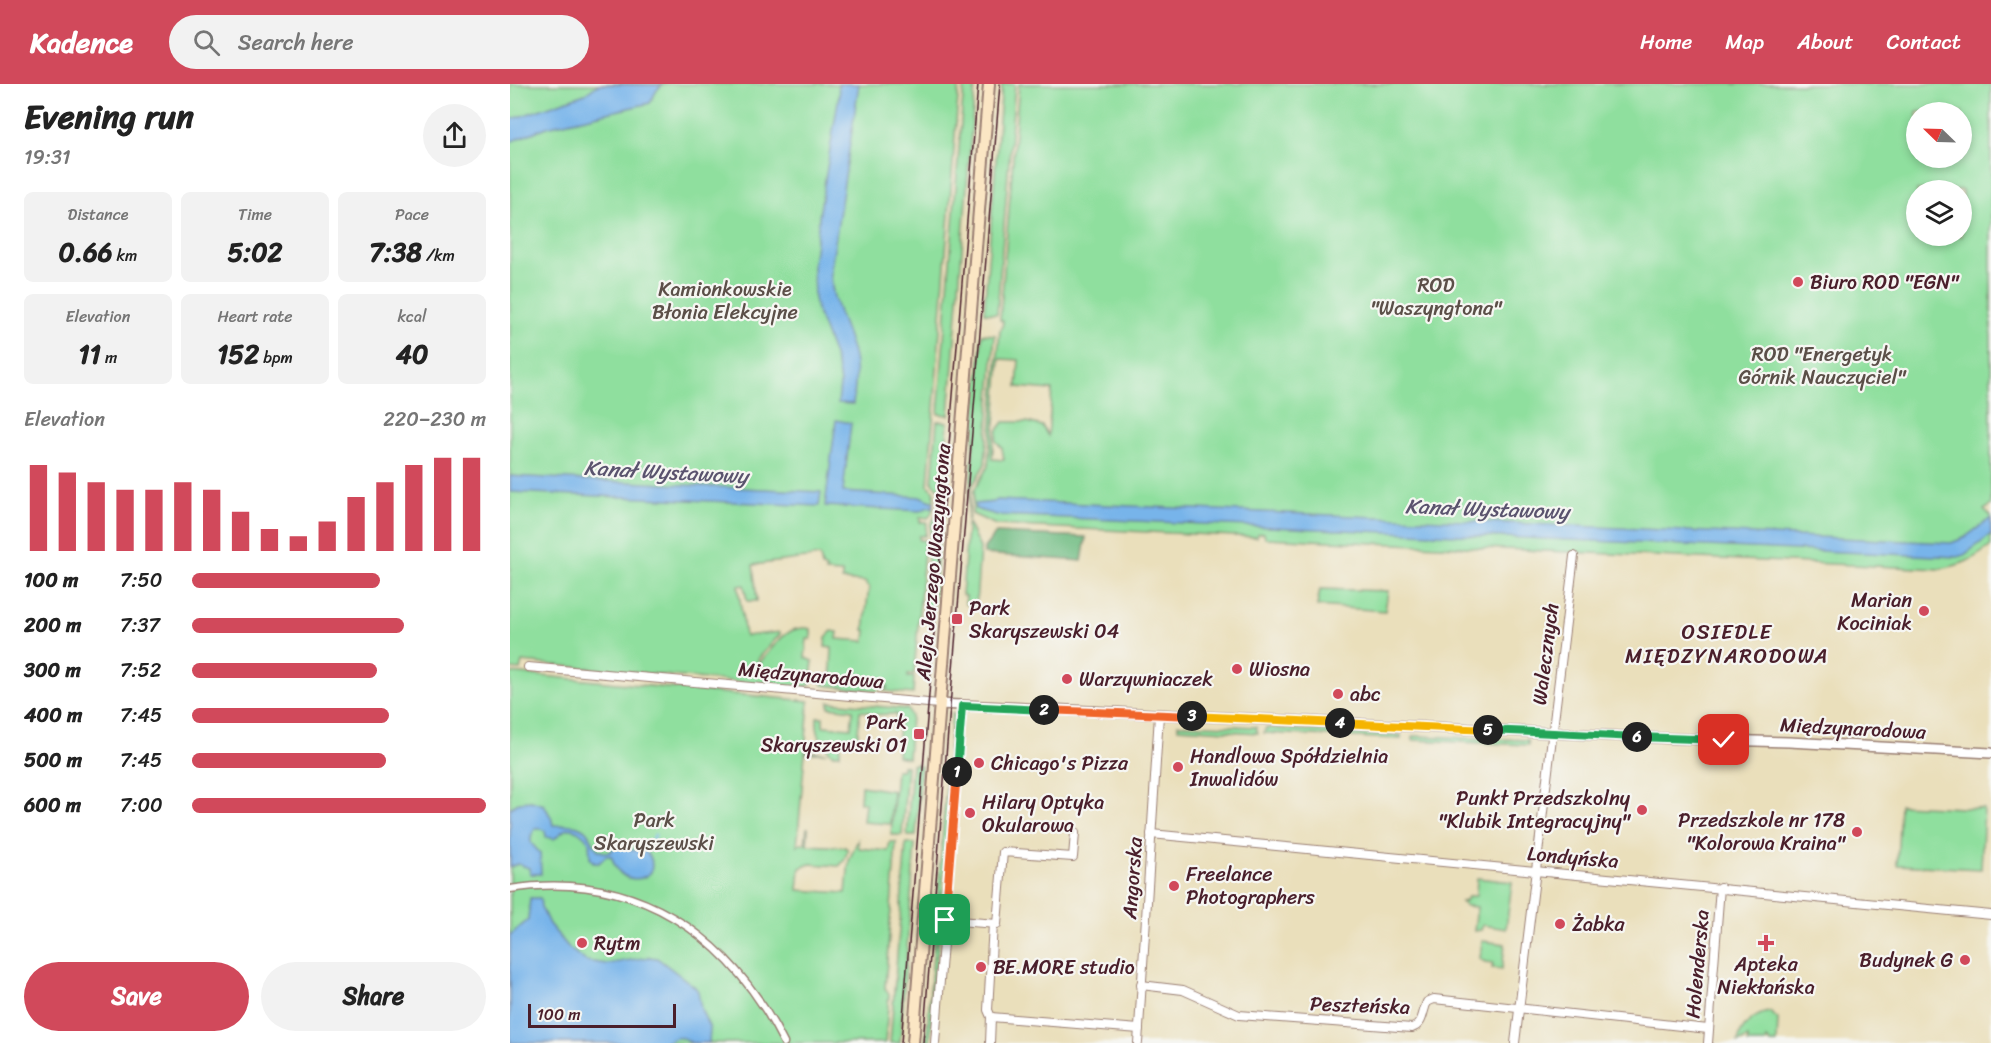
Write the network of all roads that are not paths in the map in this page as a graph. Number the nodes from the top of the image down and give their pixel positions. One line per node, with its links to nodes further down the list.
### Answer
1 (989, 84): 4 (main road, Aleja Jerzego Waszyngtona)
2 (1574, 556): 7 (street, Walecznych)
3 (528, 667): 4 (street, Międzynarodowa)
4 (939, 704): 5 (street, Międzynarodowa); 23 (main road, Aleja Jerzego Waszyngtona)
5 (962, 706): 6 (street, Międzynarodowa); 15 (street)
6 (1159, 715): 7 (street, Międzynarodowa); 10 (street, Angorska)
7 (1552, 733): 8 (street, Międzynarodowa); 11 (street, Walecznych)
8 (1991, 753)
9 (1075, 833): 16 (street)
10 (1151, 834): 11 (street, Londyńska); 17 (street, Angorska)
11 (1536, 870): 12 (street, Londyńska); 18 (street, Walecznych)
12 (1720, 887): 14 (street, Londyńska); 21 (street, Holenderska)
13 (510, 889): 22 (street)
14 (1991, 915)
15 (945, 920): 16 (street); 24 (street)
16 (993, 924): 19 (street)
17 (1141, 985): 18 (street, Peszteńska); 20 (street, Angorska)
18 (1519, 1007): 21 (street, Peszteńska); 27 (street, Walecznych)
19 (992, 1017): 20 (street); 25 (street)
20 (1139, 1029): 26 (street, Angorska)
21 (1708, 1029): 28 (street, Holenderska)
22 (784, 1043)
23 (913, 1043)
24 (935, 1043)
25 (990, 1043)
26 (1138, 1043)
27 (1515, 1043)
28 (1708, 1043)

